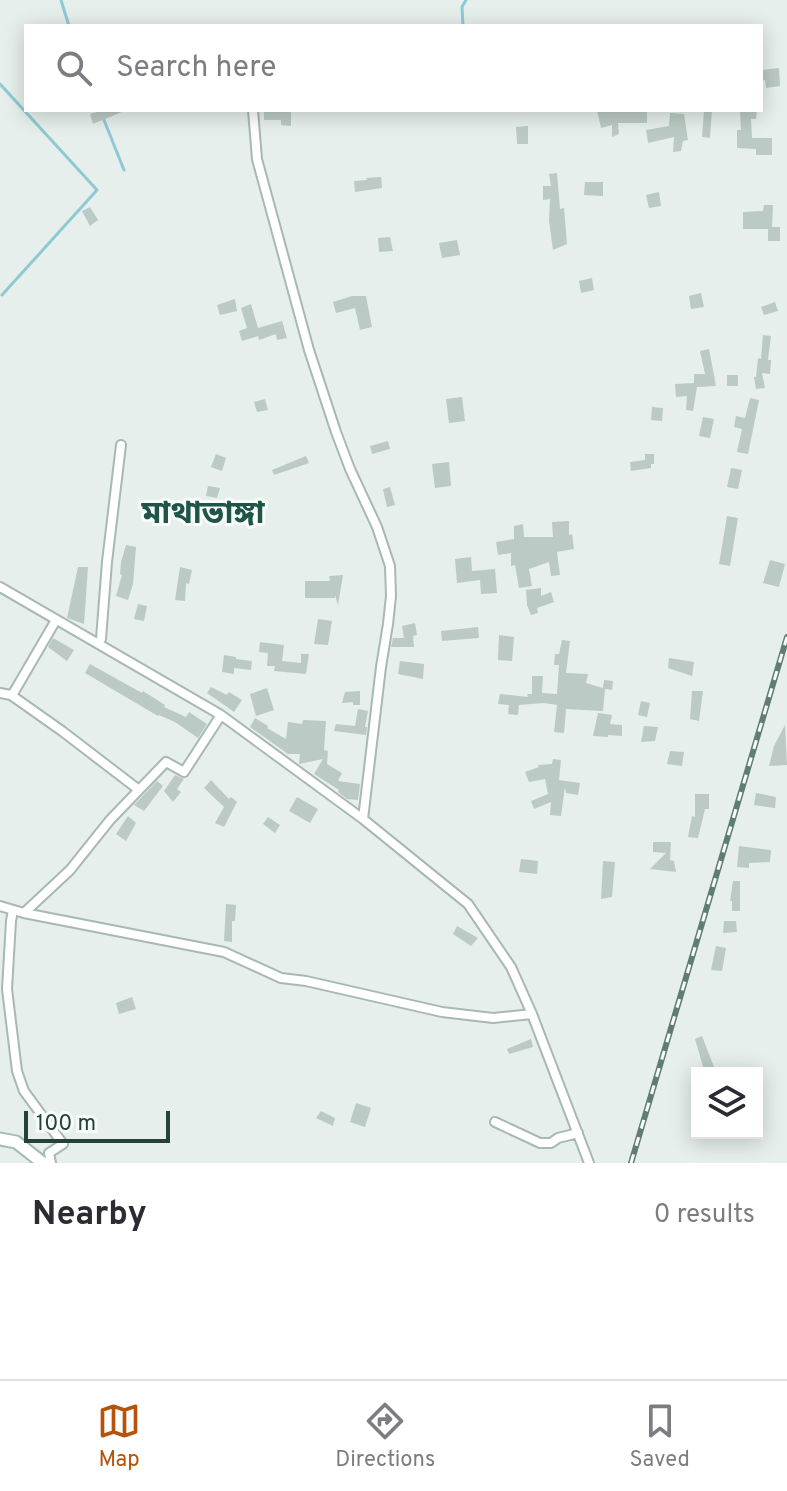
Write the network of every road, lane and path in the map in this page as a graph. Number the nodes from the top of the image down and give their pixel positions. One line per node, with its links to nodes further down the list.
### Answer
1 (253, 112): 10 (street)
2 (121, 445): 5 (street)
3 (0, 587): 4 (street)
4 (56, 620): 7 (street); 8 (street)
5 (101, 639)
6 (0, 693): 7 (street)
7 (11, 695): 9 (street)
8 (221, 715): 9 (street); 10 (street)
9 (139, 790): 13 (street)
10 (363, 819): 14 (street)
11 (0, 906): 12 (street)
12 (13, 910): 13 (street); 19 (street)
13 (24, 913): 14 (street)
14 (532, 1014): 16 (street)
15 (495, 1122): 16 (street)
16 (578, 1133): 20 (street)
17 (0, 1139): 18 (street)
18 (43, 1163)
19 (51, 1163)
20 (589, 1163)

